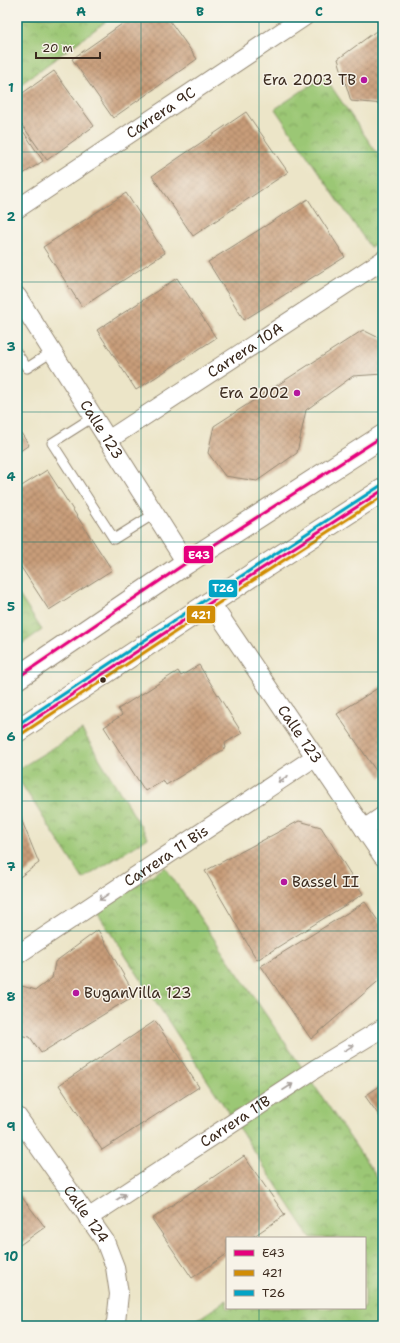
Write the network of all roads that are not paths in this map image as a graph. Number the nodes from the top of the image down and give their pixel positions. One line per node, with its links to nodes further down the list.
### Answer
1 (304, 17): 2 (street, Carrera 9C)
2 (17, 209)
3 (383, 260): 9 (street, Carrera 10A)
4 (17, 296): 5 (street, Calle 123)
5 (52, 352): 6 (lane); 7 (street, Calle 123)
6 (17, 353)
7 (93, 417): 9 (street, Calle 123); 11 (lane)
8 (383, 436): 12 (main road)
9 (108, 440): 11 (street, Calle 123)
10 (383, 490): 13 (main road)
11 (154, 514): 12 (street, Calle 123)
12 (186, 564): 14 (main road)
13 (214, 605): 15 (main road); 16 (street, Calle 123)
14 (17, 678)
15 (17, 731)
16 (315, 757): 18 (street, Calle 123); 20 (street, Carrera 11 Bis, one-way to 20)
17 (383, 816): 18 (street)
18 (364, 829): 19 (street, Calle 123)
19 (383, 857)
20 (17, 955)
21 (383, 1028): 23 (street, Carrera 11B, one-way to 21)
22 (17, 1116): 23 (street, Calle 124)
23 (88, 1218): 24 (street, Calle 124)
24 (114, 1326)

